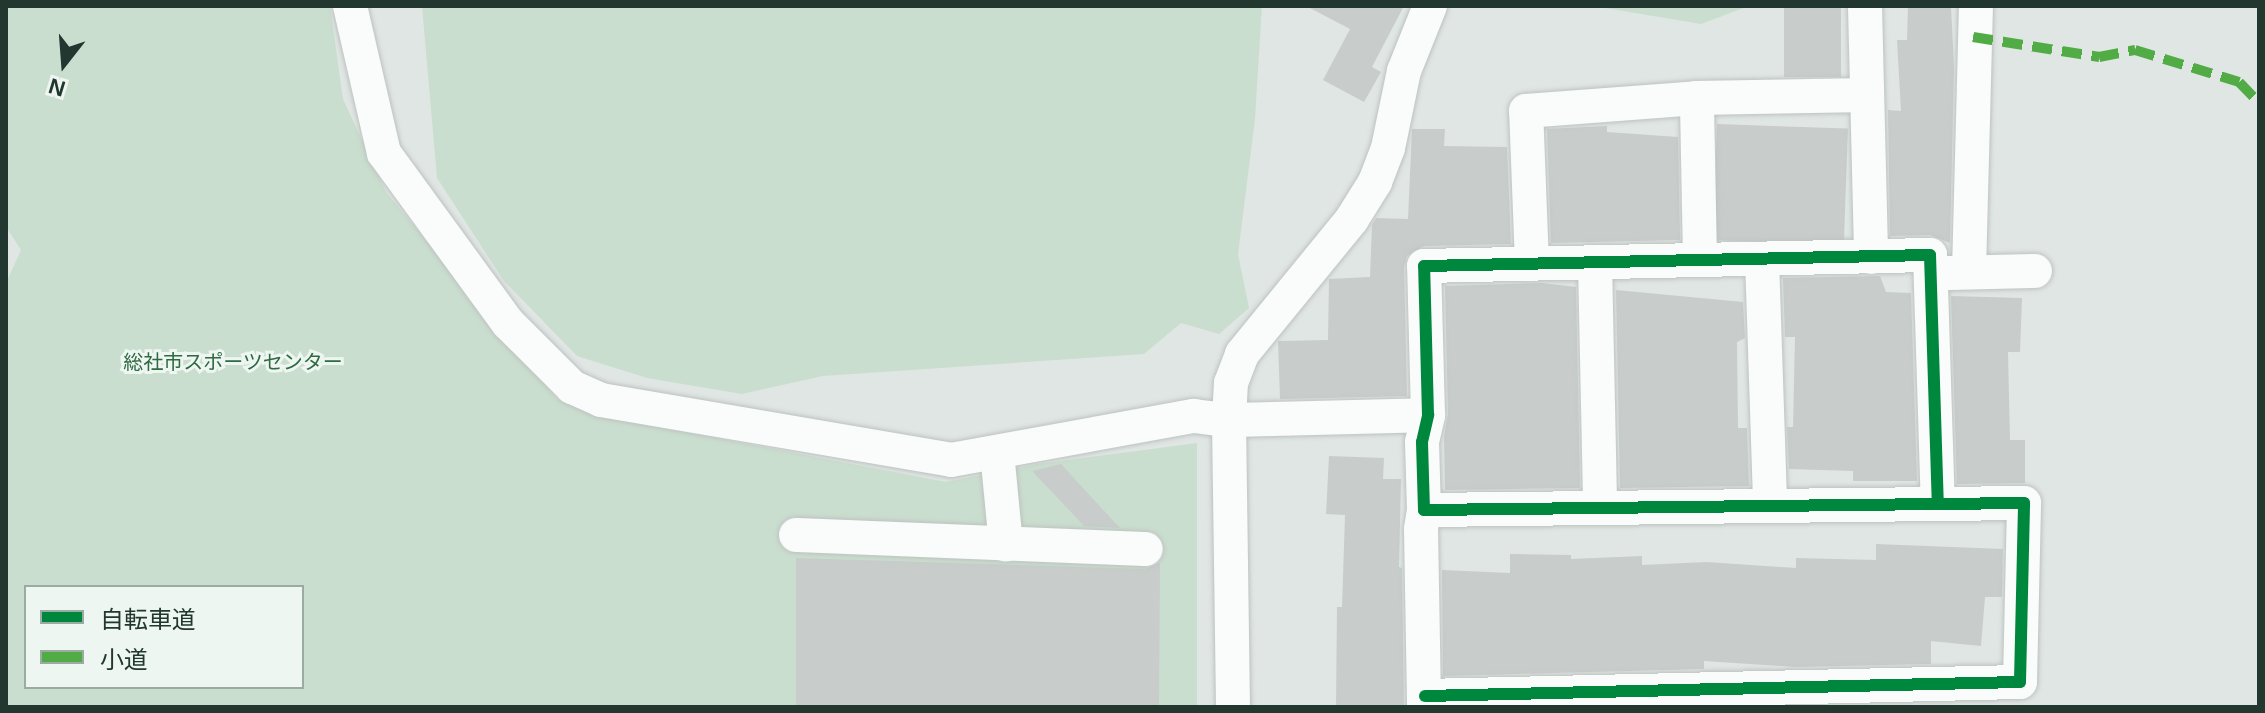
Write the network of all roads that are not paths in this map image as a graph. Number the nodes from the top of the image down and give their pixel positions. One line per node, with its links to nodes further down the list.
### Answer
1 (350, 6): 17 (street)
2 (1430, 6): 16 (street)
3 (1865, 6): 5 (street)
4 (1976, 6): 13 (street)
5 (1867, 95): 6 (street); 7 (street)
6 (1697, 98): 9 (street); 11 (street)
7 (1871, 257): 8 (street); 14 (street)
8 (1762, 259): 9 (street); 19 (street)
9 (1700, 260): 10 (street)
10 (1595, 262): 11 (street); 20 (street)
11 (1532, 264): 15 (street)
12 (2035, 271): 13 (street)
13 (1969, 272): 14 (street)
14 (1931, 273): 18 (street)
15 (1428, 415): 16 (street); 21 (street)
16 (1229, 420): 17 (street); 26 (street)
17 (997, 452): 23 (street)
18 (1938, 504): 19 (street); 25 (street)
19 (1770, 506): 20 (street)
20 (1600, 507): 21 (street)
21 (1424, 510): 25 (street)
22 (796, 535): 23 (street)
23 (1006, 545): 24 (street)
24 (1146, 549)
25 (1424, 701)
26 (1233, 707)

